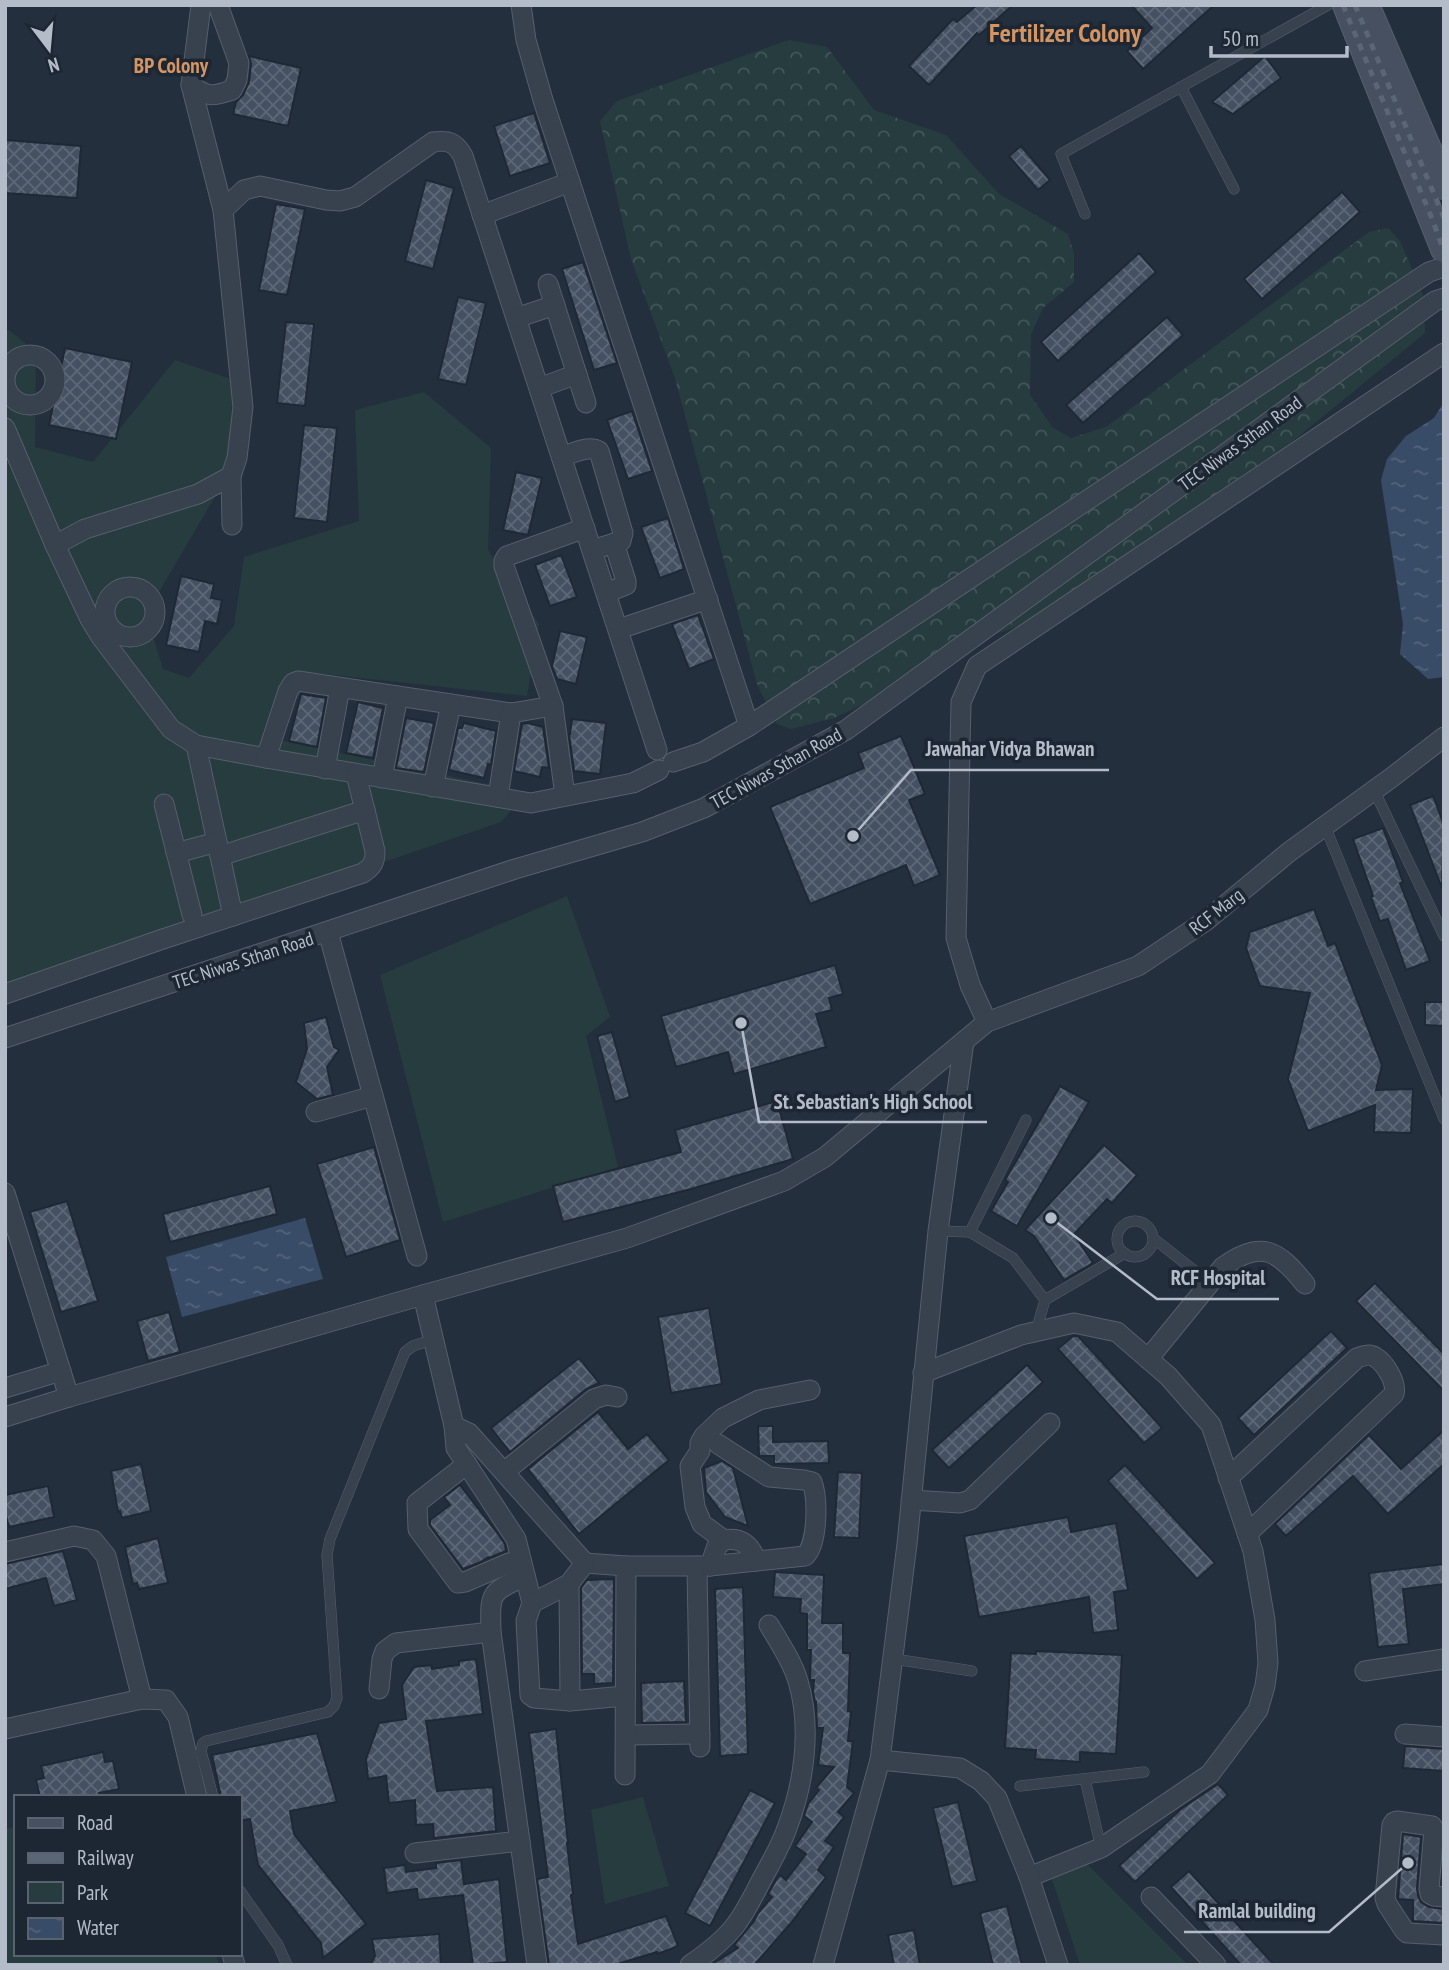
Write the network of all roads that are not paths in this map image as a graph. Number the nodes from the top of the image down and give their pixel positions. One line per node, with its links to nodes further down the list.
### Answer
1 (201, 5): 6 (street)
2 (218, 5): 6 (street)
3 (521, 5): 8 (street)
4 (1328, 5): 7 (lane)
5 (1358, 10): 9 (main road); 14 (main road)
6 (191, 85): 11 (street)
7 (1181, 87): 10 (lane); 12 (lane)
8 (570, 181): 13 (street); 35 (street)
9 (1444, 186)
10 (1234, 189)
11 (223, 210): 13 (street); 28 (street)
12 (1085, 214)
13 (482, 215): 19 (street)
14 (1444, 249)
15 (1444, 267): 42 (street)
16 (548, 284): 18 (street)
17 (1444, 298): 61 (street, TEC Niwas Sthan Road)
18 (555, 305): 19 (street); 22 (street)
19 (516, 317): 23 (street)
20 (1444, 353): 64 (street)
21 (8, 366): 24 (street); 24 (street)
22 (577, 374): 23 (street); 25 (street)
23 (539, 388): 27 (street)
24 (24, 404): 26 (street)
25 (586, 404)
26 (5, 426): 32 (street)
27 (562, 457): 30 (street); 31 (street)
28 (231, 476): 29 (street); 32 (street)
29 (232, 525)
30 (585, 528): 33 (street); 40 (street)
31 (614, 543): 33 (street); 34 (street)
32 (55, 545): 44 (street)
33 (592, 550): 34 (street)
34 (606, 593): 36 (street)
35 (708, 599): 36 (street); 42 (street)
36 (619, 629): 46 (street)
37 (341, 688): 38 (street); 45 (street); 47 (street)
38 (398, 696): 39 (street); 49 (street)
39 (451, 704): 41 (street); 50 (street)
40 (553, 706): 41 (street); 52 (street)
41 (511, 713): 53 (street)
42 (750, 726): 46 (street)
43 (1444, 737): 51 (street, RCF Marg)
44 (196, 745): 45 (street); 57 (street)
45 (266, 758): 47 (street)
46 (666, 766): 52 (street)
47 (326, 769): 48 (street)
48 (356, 774): 49 (street); 55 (street)
49 (382, 778): 50 (street)
50 (433, 787): 53 (street)
51 (1374, 790): 56 (street, RCF Marg); 62 (lane)
52 (565, 796): 53 (street)
53 (498, 797)
54 (164, 804): 58 (street)
55 (365, 810): 57 (street); 60 (street)
56 (1325, 826): 64 (street, RCF Marg); 69 (lane)
57 (219, 849): 58 (street); 60 (street)
58 (176, 853): 59 (street)
59 (192, 915)
60 (233, 916): 63 (street)
61 (328, 932): 65 (street, TEC Niwas Sthan Road); 67 (street)
62 (1444, 936)
63 (5, 994)
64 (986, 1022): 66 (street, RCF Marg)
65 (5, 1038)
66 (964, 1041): 72 (street); 80 (street, RCF Marg)
67 (373, 1096): 68 (street); 77 (street)
68 (316, 1112)
69 (1444, 1119)
70 (1026, 1120): 73 (lane)
71 (5, 1193): 75 (street)
72 (937, 1231): 73 (lane); 86 (street)
73 (970, 1232): 81 (lane)
74 (1153, 1238): 76 (lane); 76 (lane); 78 (lane)
75 (12, 1240): 85 (street)
76 (1125, 1253): 81 (lane)
77 (417, 1256)
78 (1210, 1283): 79 (street); 84 (street)
79 (1304, 1284)
80 (422, 1295): 89 (street, RCF Marg); 93 (street)
81 (1045, 1300): 82 (lane)
82 (1036, 1331): 84 (street); 86 (street)
83 (422, 1343): 129 (lane)
84 (1148, 1359): 97 (street)
85 (61, 1371): 87 (street); 89 (street)
86 (923, 1373): 98 (street)
87 (5, 1388)
88 (810, 1390): 94 (street)
89 (69, 1397): 91 (street, RCF Marg)
90 (617, 1397): 96 (street)
91 (5, 1418)
92 (1050, 1423): 98 (street)
93 (454, 1426): 95 (street); 96 (street)
94 (712, 1440): 100 (street); 102 (street)
95 (467, 1464): 106 (street); 106 (street)
96 (504, 1472): 103 (street)
97 (1228, 1478): 99 (street); 99 (street)
98 (911, 1500): 111 (street)
99 (1247, 1534): 131 (street)
100 (724, 1540): 102 (street); 105 (street)
101 (5, 1552): 117 (street)
102 (757, 1561): 105 (street)
103 (585, 1563): 104 (street); 107 (street)
104 (626, 1566): 105 (street); 116 (street)
105 (704, 1566): 121 (street)
106 (523, 1568): 108 (street); 110 (street)
107 (569, 1584): 108 (street); 118 (street)
108 (532, 1603): 118 (street)
109 (769, 1625): 140 (street)
110 (491, 1632): 115 (street); 130 (street)
111 (894, 1659): 113 (lane); 123 (street)
112 (1444, 1659): 114 (street)
113 (972, 1671)
114 (1365, 1671)
115 (379, 1689)
116 (625, 1696): 118 (street); 121 (street)
117 (142, 1699): 119 (street); 128 (street)
118 (570, 1701)
119 (5, 1729)
120 (1405, 1734): 122 (street)
121 (626, 1735): 125 (street)
122 (1444, 1737)
123 (880, 1759): 133 (street); 141 (street)
124 (1144, 1772): 126 (lane)
125 (625, 1775)
126 (1084, 1779): 127 (lane); 131 (lane)
127 (1020, 1786)
128 (197, 1795)
129 (212, 1795)
130 (520, 1840): 132 (street); 139 (street)
131 (1101, 1848): 133 (street)
132 (415, 1853)
133 (1029, 1877): 142 (street)
134 (242, 1894): 138 (lane)
135 (1151, 1897): 143 (street)
136 (1444, 1897): 137 (street)
137 (1444, 1935)
138 (287, 1965)
139 (537, 1965)
140 (690, 1965)
141 (823, 1965)
142 (1058, 1965)
143 (1216, 1965)

